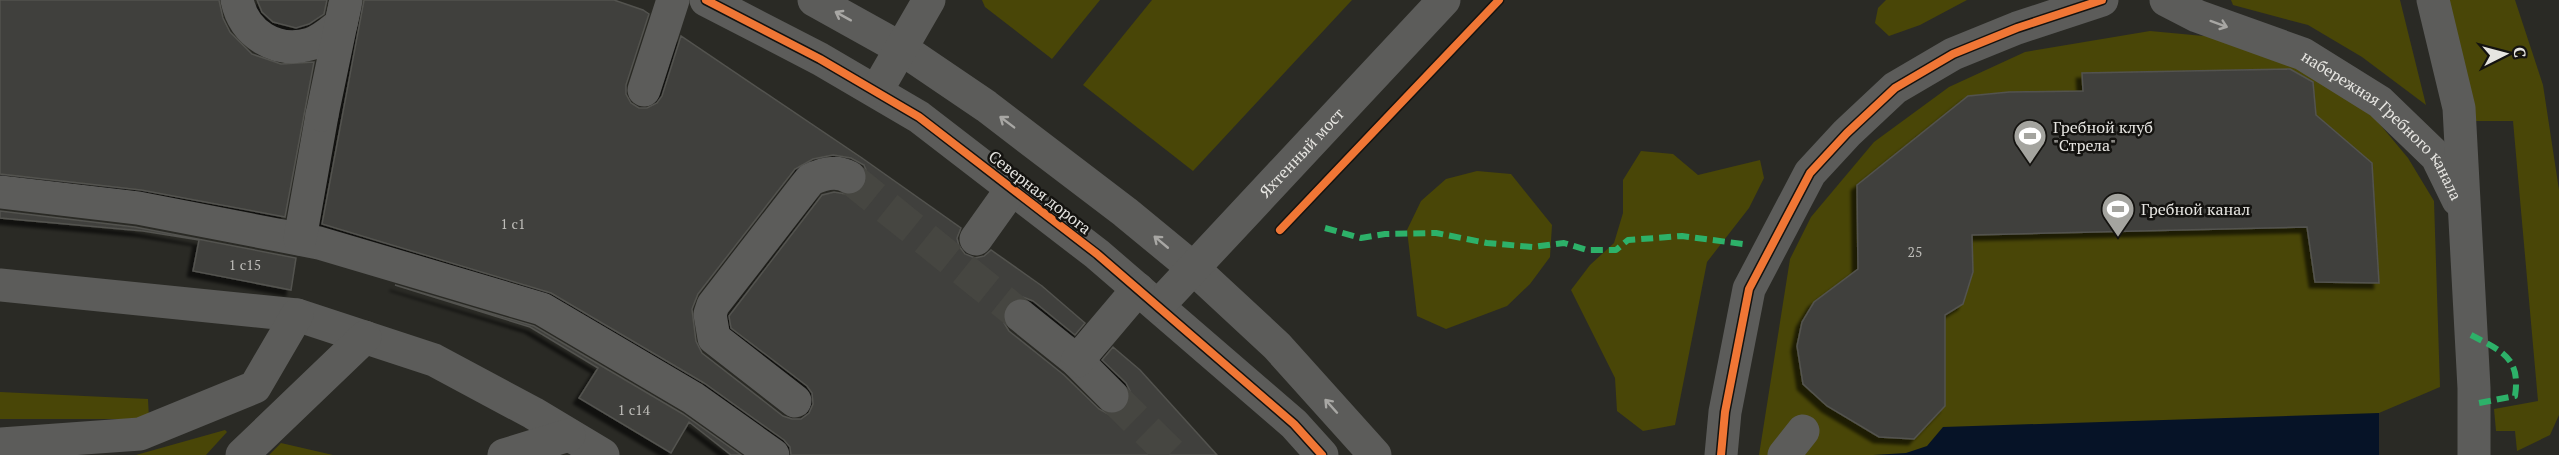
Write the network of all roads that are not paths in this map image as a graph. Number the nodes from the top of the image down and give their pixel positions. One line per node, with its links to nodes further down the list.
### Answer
1 (237, 0): 2 (street)
2 (346, 0): 18 (street, bridge)
3 (673, 0): 12 (street)
4 (706, 0): 13 (street, Северная дорога)
5 (814, 0): 11 (street, one-way to 5)
6 (929, 0): 11 (street)
7 (1444, 0): 20 (street, Яхтенный мост)
8 (2102, 0): 36 (street)
9 (2166, 0): 17 (street, набережная Гребного канала, one-way to 17)
10 (2433, 0): 17 (street)
11 (902, 49): 13 (street); 20 (street, one-way to 11)
12 (644, 90)
13 (877, 90): 15 (street, Северная дорога)
14 (847, 176): 28 (street)
15 (1013, 187): 19 (street); 22 (street, Северная дорога)
16 (0, 192): 18 (street)
17 (2465, 215): 37 (street, набережная Гребного канала)
18 (300, 239): 33 (street)
19 (976, 239)
20 (1193, 268): 22 (street, Яхтенный мост); 35 (street, one-way to 20)
21 (0, 285): 23 (street)
22 (1148, 298): 26 (street, Яхтенный мост); 34 (street, Северная дорога)
23 (297, 315): 25 (street); 29 (street)
24 (1021, 316): 26 (street)
25 (365, 337): 30 (street); 31 (street)
26 (1077, 361): 27 (street)
27 (1112, 396)
28 (795, 401)
29 (0, 444)
30 (590, 450): 32 (street)
31 (242, 455)
32 (504, 455)
33 (772, 455)
34 (1322, 455)
35 (1375, 455)
36 (1720, 455)
37 (2474, 455)

